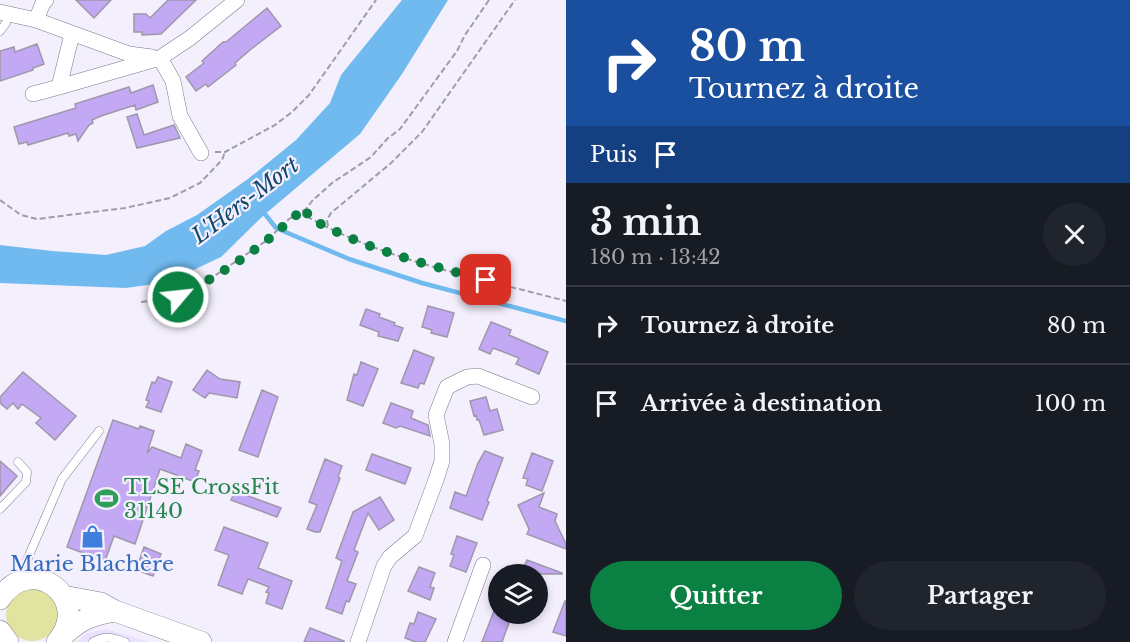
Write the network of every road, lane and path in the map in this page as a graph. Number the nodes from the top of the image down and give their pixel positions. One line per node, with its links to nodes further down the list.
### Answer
1 (46, 0): 7 (street)
2 (237, 0): 10 (street)
3 (376, 0): 14 (path)
4 (489, 0): 15 (path)
5 (515, 0): 16 (path)
6 (4, 13): 7 (street); 8 (lane)
7 (36, 20): 9 (street)
8 (0, 31)
9 (72, 34): 10 (street); 11 (street)
10 (160, 58): 11 (street); 13 (street)
11 (59, 87): 12 (street)
12 (33, 94)
13 (201, 153)
14 (0, 200)
15 (306, 208): 16 (path); 18 (path)
16 (328, 226): 17 (path)
17 (566, 301)
18 (141, 302)
19 (532, 397): 32 (street)
20 (99, 431): 24 (lane)
21 (18, 462): 22 (lane)
22 (0, 509)
23 (483, 565): 33 (street)
24 (16, 579): 25 (main road); 26 (main road)
25 (63, 596): 27 (main road); 28 (main road)
26 (0, 599)
27 (115, 611): 28 (main road); 31 (main road)
28 (61, 638)
29 (93, 642): 30 (lane)
30 (126, 642)
31 (201, 642)
32 (358, 642)
33 (454, 642)

